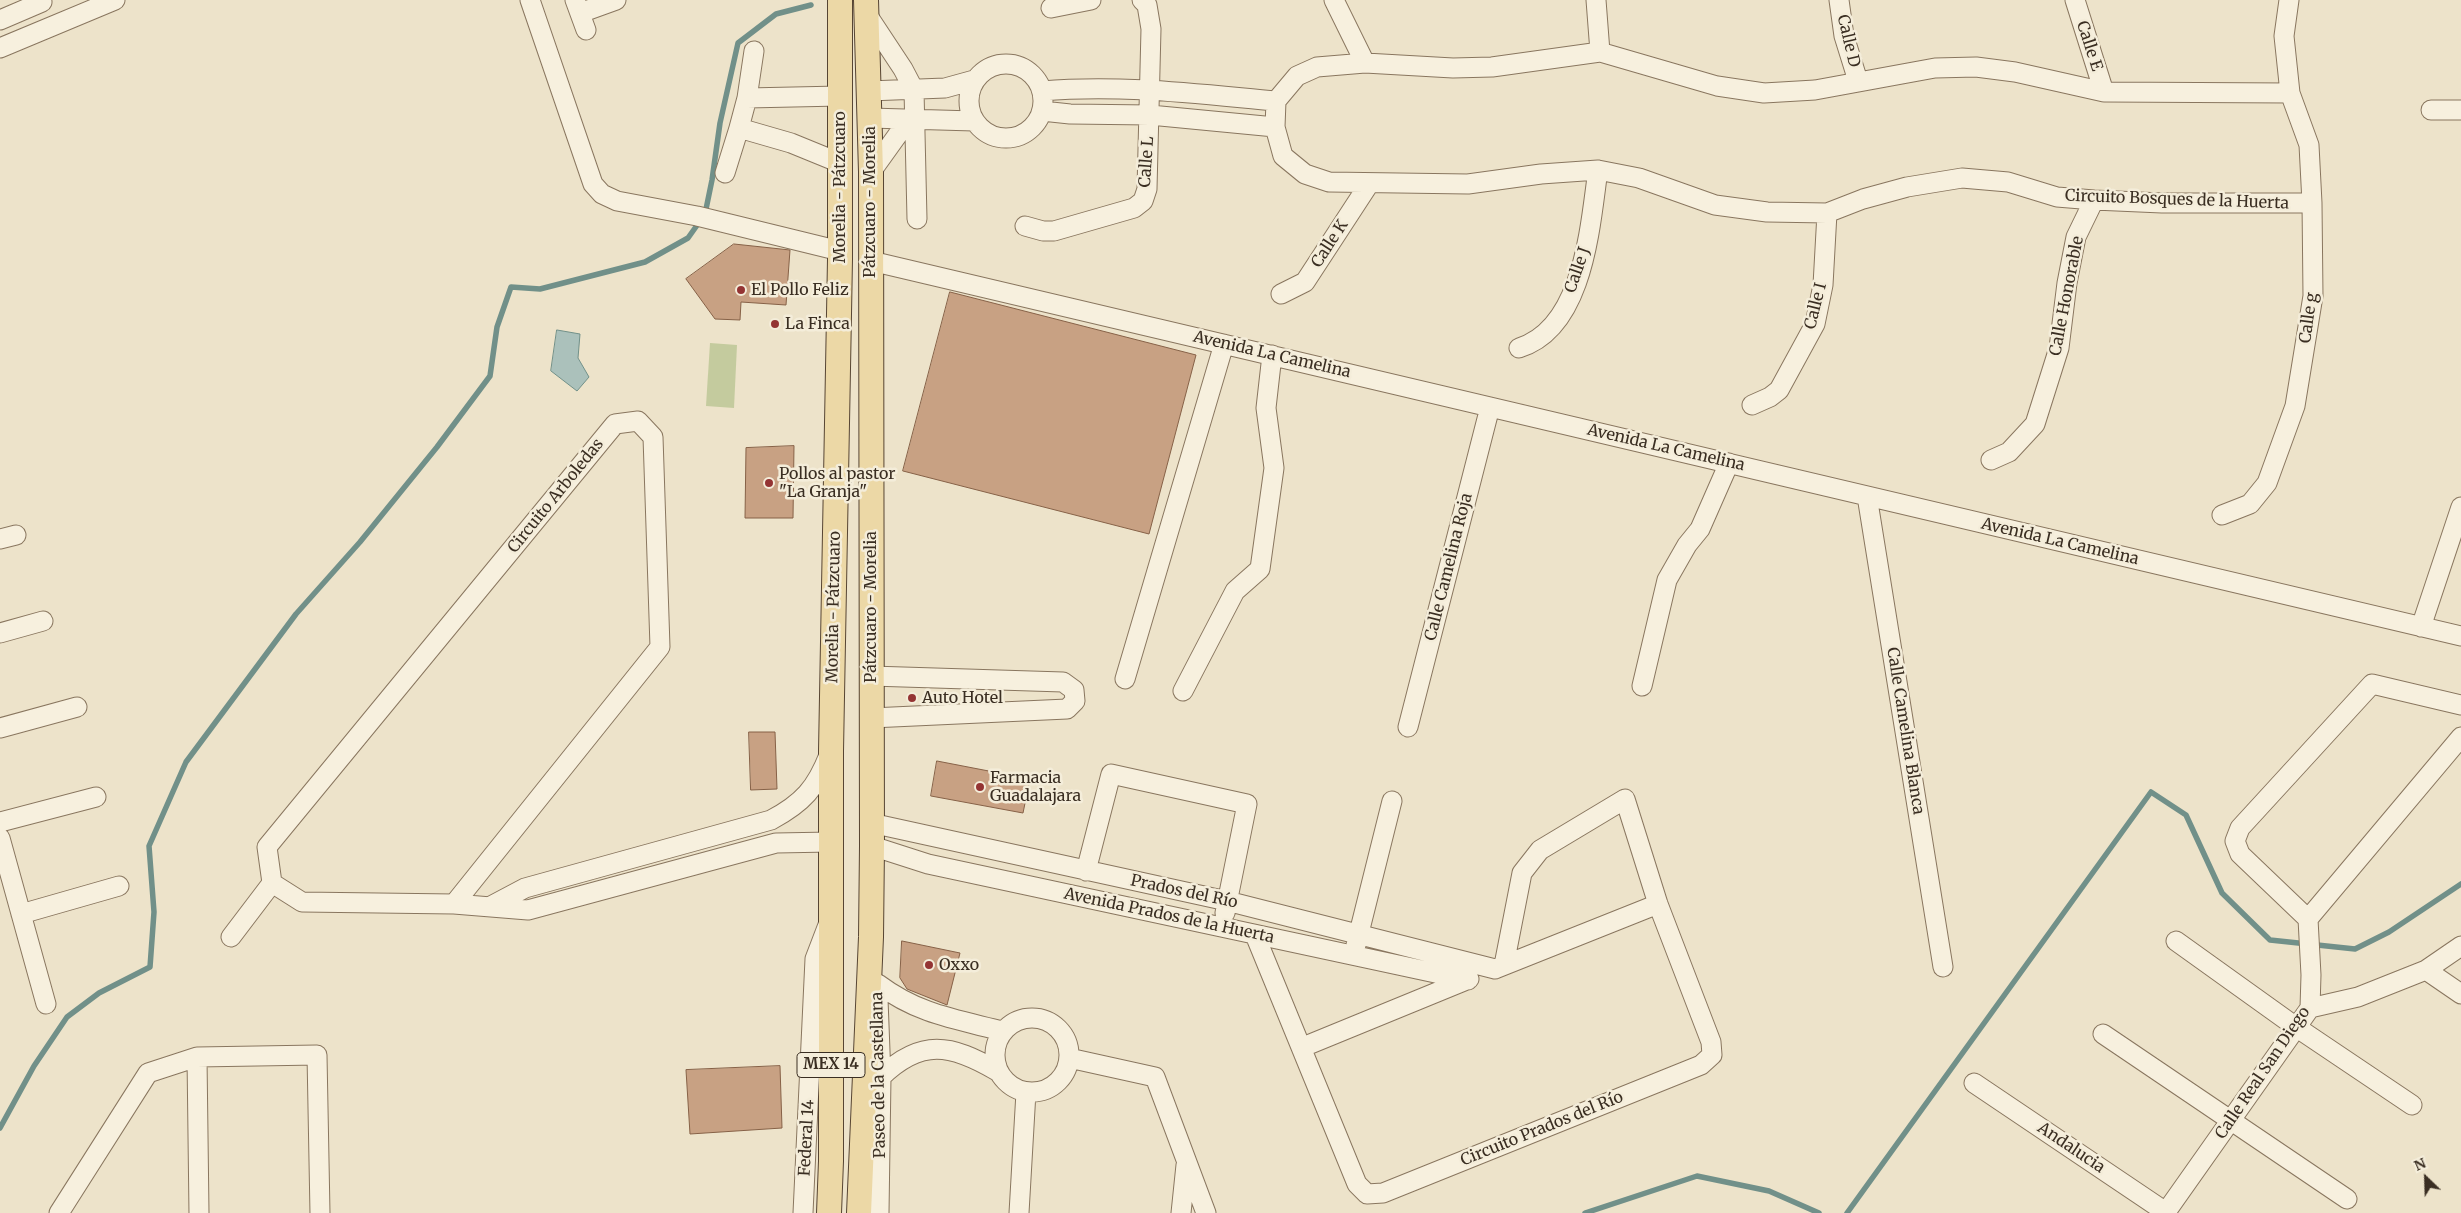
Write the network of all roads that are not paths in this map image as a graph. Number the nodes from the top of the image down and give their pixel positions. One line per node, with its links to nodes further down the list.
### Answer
1 (115, 0): 18 (street)
2 (530, 0): 52 (street)
3 (616, 0): 16 (street)
4 (840, 0): 30 (main road, Morelia - Pátzcuaro / MEX 14)
5 (1091, 0): 15 (street)
6 (1142, 0): 24 (street, Calle L)
7 (1334, 0): 21 (street)
8 (1596, 0): 20 (street)
9 (1839, 0): 23 (street, Calle D)
10 (2075, 0): 28 (street, Calle E)
11 (2290, 0): 29 (street, Calle g)
12 (42, 2): 13 (street)
13 (16, 6): 17 (street)
14 (866, 7): 25 (street); 26 (main road, Pátzcuaro - Morelia / MEX 14)
15 (1051, 8)
16 (580, 14)
17 (0, 20)
18 (0, 48)
19 (754, 51): 31 (street)
20 (1600, 52): 21 (street); 23 (street)
21 (1365, 63): 32 (street)
22 (974, 80): 25 (street); 27 (street); 39 (street)
23 (1858, 81): 28 (street)
24 (1148, 89): 27 (street); 32 (street); 36 (street, Calle L)
25 (914, 90): 26 (street); 38 (street)
26 (869, 91): 37 (main road, Pátzcuaro - Morelia / MEX 14)
27 (1042, 91): 35 (street)
28 (2104, 92): 29 (street)
29 (2290, 93): 48 (street, Calle g)
30 (840, 96): 31 (street); 42 (main road, Morelia - Pátzcuaro / MEX 14)
31 (747, 98): 41 (street)
32 (1276, 101): 40 (street, Circuito Bosques de la Huerta)
33 (2431, 110): 34 (street)
34 (2461, 110)
35 (1042, 111): 36 (street); 39 (street)
36 (1150, 115): 40 (street); 51 (street, Calle L)
37 (870, 118): 38 (street); 44 (main road, Pátzcuaro - Morelia / MEX 14)
38 (912, 118): 39 (street); 44 (street); 50 (street)
39 (974, 121)
40 (1275, 127): 46 (street, Circuito Bosques de la Huerta)
41 (739, 128): 42 (street); 45 (street)
42 (840, 163): 52 (main road, Morelia - Pátzcuaro / MEX 14)
43 (1598, 170): 46 (street, Circuito Bosques de la Huerta); 49 (street, Circuito Bosques de la Huerta); 56 (street, Calle J)
44 (871, 172): 53 (main road, Pátzcuaro - Morelia / MEX 14)
45 (725, 173)
46 (1369, 184): 54 (street, Calle K)
47 (2094, 200): 48 (street, Circuito Bosques de la Huerta); 49 (street, Circuito Bosques de la Huerta); 60 (street, Calle Honorable)
48 (2312, 203): 64 (street, Calle g)
49 (1827, 214): 58 (street, Calle I)
50 (917, 219)
51 (1026, 226)
52 (840, 251): 79 (main road, Morelia - Pátzcuaro / MEX 14)
53 (871, 261): 55 (street, Avenida La Camelina); 69 (main road, Pátzcuaro - Morelia / MEX 14)
54 (1281, 294)
55 (1224, 344): 57 (street, Avenida La Camelina); 70 (street)
56 (1519, 348)
57 (1272, 356): 59 (street, Avenida La Camelina); 72 (street)
58 (1752, 405)
59 (1490, 407): 61 (street, Avenida La Camelina); 76 (street, Calle Camelina Roja)
60 (1991, 460)
61 (1729, 463): 62 (street, Avenida La Camelina); 71 (street)
62 (1867, 496): 66 (street, Avenida La Camelina); 107 (street, Calle Camelina Blanca)
63 (2461, 507): 66 (street)
64 (2222, 515)
65 (43, 621): 67 (street)
66 (2421, 627): 68 (street, Avenida La Camelina)
67 (0, 633)
68 (2461, 636)
69 (871, 676): 75 (main road, Pátzcuaro - Morelia / MEX 14); 75 (street)
70 (1125, 679)
71 (1642, 686)
72 (1183, 690)
73 (2461, 705): 98 (street)
74 (76, 707): 77 (street)
75 (871, 718): 84 (main road, Pátzcuaro - Morelia / MEX 14)
76 (1408, 727)
77 (0, 728)
78 (2461, 737): 98 (street)
79 (831, 751): 83 (street); 86 (main road, Morelia - Pátzcuaro / MEX 14)
80 (96, 797): 82 (street)
81 (1392, 801): 99 (street)
82 (0, 822)
83 (746, 826): 87 (street); 94 (street)
84 (872, 835): 88 (street, Prados del Río); 97 (street, Avenida Prados de la Huerta); 102 (main road, Pátzcuaro - Morelia / MEX 14)
85 (0, 838): 95 (street)
86 (831, 842): 87 (street); 96 (main road, Morelia - Pátzcuaro / MEX 14)
87 (751, 850): 94 (street)
88 (1086, 871): 91 (street, Prados del Río); 91 (street)
89 (272, 883): 92 (street); 92 (street, Circuito Arboledas); 101 (street)
90 (119, 886): 95 (street)
91 (1227, 901): 97 (street); 99 (street, Prados del Río)
92 (454, 904): 94 (street)
93 (1658, 904): 106 (street); 106 (street, Circuito Prados del Río); 117 (street, Circuito Prados del Río)
94 (491, 906)
95 (21, 914): 112 (street)
96 (831, 917): 131 (street, Federal 14); 132 (main road, Morelia - Pátzcuaro / MEX 14)
97 (1223, 926): 100 (street, Avenida Prados de la Huerta)
98 (2308, 926): 113 (street, Calle Real San Diego)
99 (1358, 933): 105 (street); 106 (street, Prados del Río)
100 (1255, 935): 105 (street, Avenida Prados de la Huerta); 117 (street, Circuito Prados del Río)
101 (231, 937)
102 (871, 937): 110 (street, Paseo de la Castellana); 133 (main road, Pátzcuaro - Morelia / MEX 14)
103 (2176, 940): 114 (street)
104 (2461, 946): 108 (street)
105 (1353, 955): 109 (street, Avenida Prados de la Huerta)
106 (1499, 967): 109 (street)
107 (1943, 967)
108 (2426, 970): 111 (street); 113 (street)
109 (1468, 980): 117 (street)
110 (878, 984): 115 (street); 121 (street, Paseo de la Castellana)
111 (2461, 994)
112 (46, 1004)
113 (2310, 1008): 114 (street, Calle Real San Diego)
114 (2296, 1027): 124 (street); 125 (street, Calle Real San Diego)
115 (1002, 1031): 119 (street); 120 (street)
116 (2103, 1034): 125 (street)
117 (1302, 1048)
118 (196, 1057): 128 (street); 129 (street); 130 (street)
119 (1069, 1058): 123 (street); 126 (street)
120 (997, 1070): 121 (street); 123 (street)
121 (881, 1077): 134 (street, Paseo de la Castellana)
122 (1974, 1083): 138 (street, Andalucia)
123 (1026, 1092): 135 (street)
124 (2412, 1105)
125 (2232, 1121): 127 (street); 138 (street, Calle Real San Diego)
126 (1186, 1162): 136 (street); 137 (street)
127 (2347, 1199)
128 (63, 1210)
129 (199, 1213)
130 (320, 1213)
131 (803, 1213)
132 (829, 1213)
133 (859, 1213)
134 (879, 1213)
135 (1019, 1213)
136 (1181, 1213)
137 (1206, 1213)
138 (2166, 1213)

